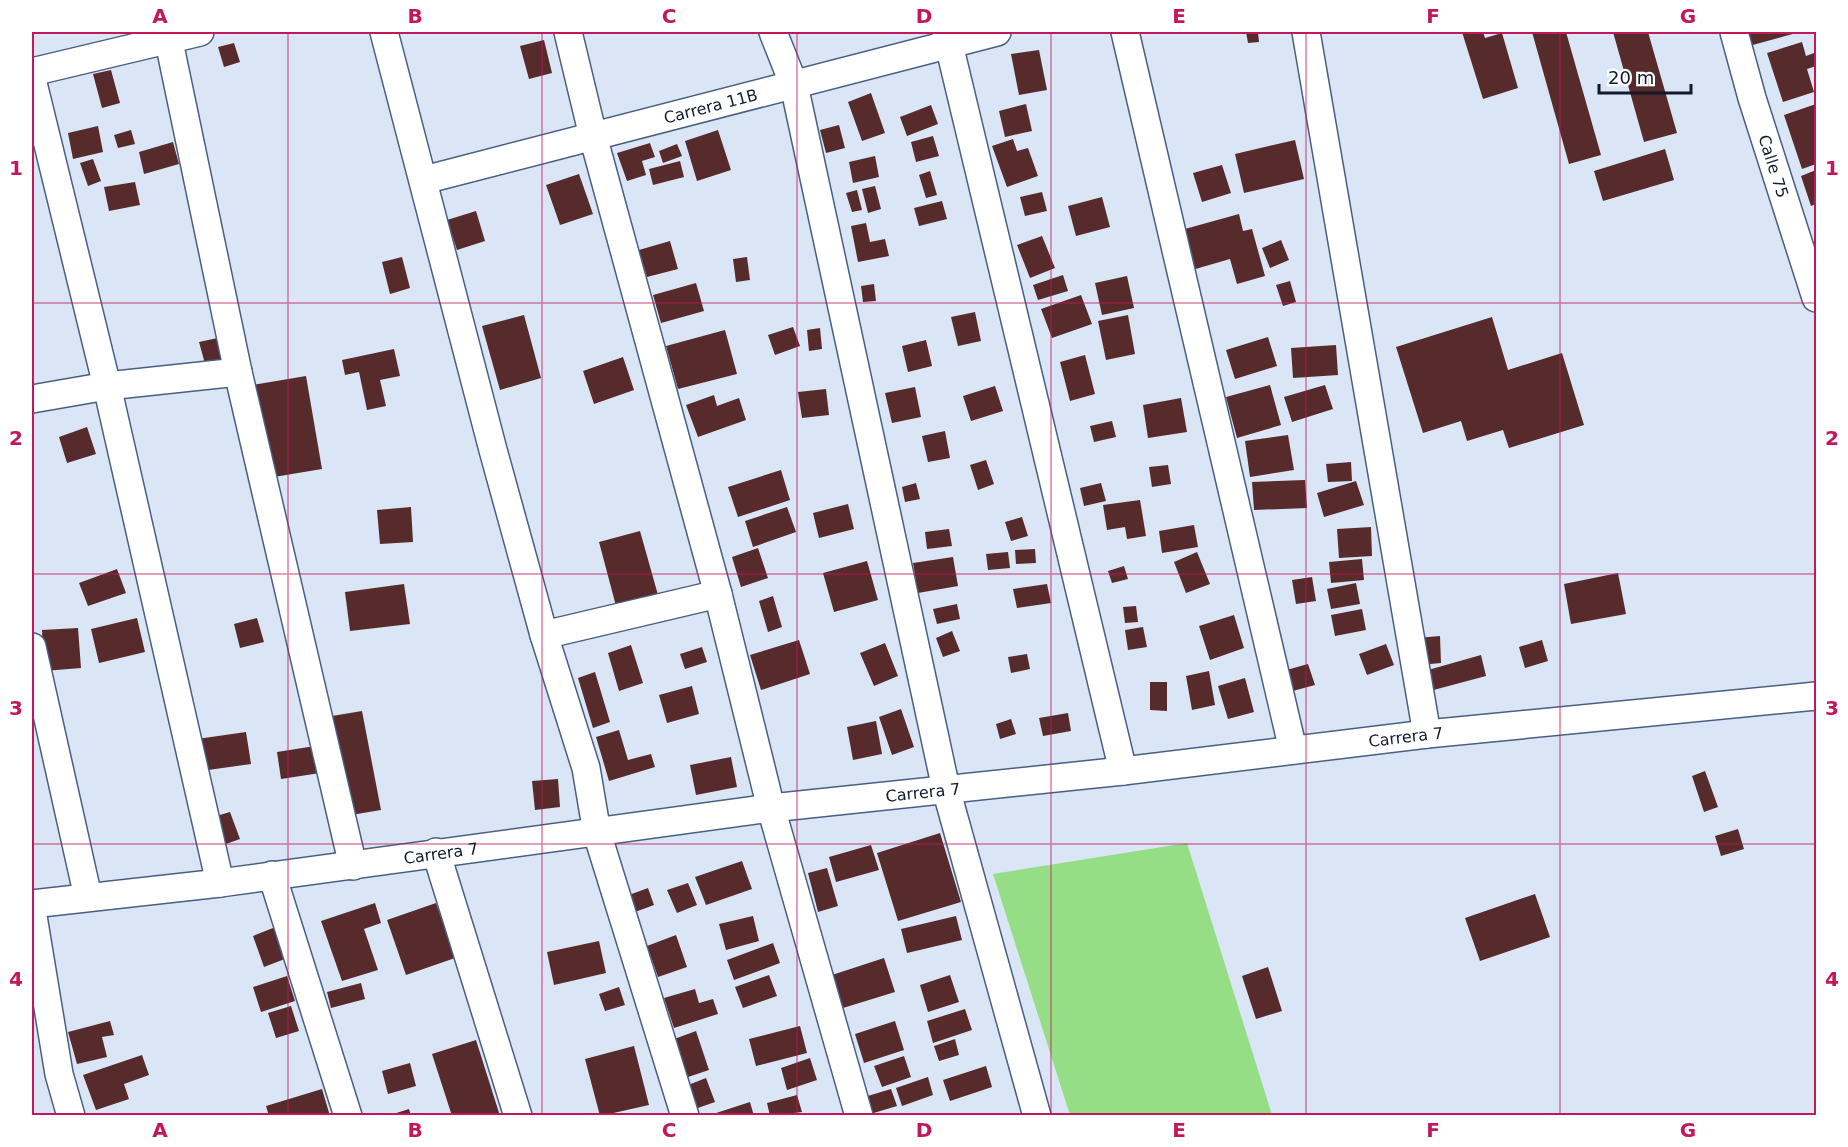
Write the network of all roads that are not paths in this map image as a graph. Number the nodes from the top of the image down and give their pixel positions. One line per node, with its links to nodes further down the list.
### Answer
1 (200, 32): 9 (street)
2 (384, 32): 15 (street)
3 (568, 32): 14 (street)
4 (773, 32): 13 (street)
5 (997, 32): 10 (street, Carrera 11B)
6 (1125, 32): 25 (street)
7 (1306, 32): 24 (street)
8 (1734, 32): 16 (street, Calle 75)
9 (168, 35): 11 (street); 17 (street)
10 (948, 39): 13 (street, Carrera 11B); 26 (street)
11 (32, 72)
12 (32, 79): 18 (street)
13 (794, 85): 14 (street, Carrera 11B); 27 (street)
14 (593, 136): 15 (street, Carrera 11B); 20 (street)
15 (424, 180): 21 (street)
16 (1816, 298)
17 (238, 372): 18 (street); 31 (street)
18 (107, 387): 19 (street); 33 (street)
19 (32, 399)
20 (718, 594): 21 (street); 28 (street)
21 (544, 635): 29 (street)
22 (32, 647): 34 (street)
23 (1816, 696): 24 (street, Carrera 7)
24 (1427, 734): 25 (street, Carrera 7)
25 (1293, 750): 26 (street, Carrera 7)
26 (1123, 771): 27 (street, Carrera 7)
27 (946, 789): 28 (street, Carrera 7); 42 (street)
28 (771, 808): 29 (street, Carrera 7); 41 (street)
29 (597, 833): 30 (street, Carrera 7); 40 (street)
30 (436, 852): 31 (street, Carrera 7); 39 (street)
31 (353, 866): 32 (street, Carrera 7)
32 (272, 875): 33 (street, Carrera 7); 38 (street)
33 (220, 883): 34 (street, Carrera 7)
34 (88, 897): 35 (street, Carrera 7)
35 (32, 904)
36 (32, 910): 37 (street)
37 (71, 1116)
38 (348, 1116)
39 (518, 1116)
40 (685, 1116)
41 (859, 1116)
42 (1037, 1116)

